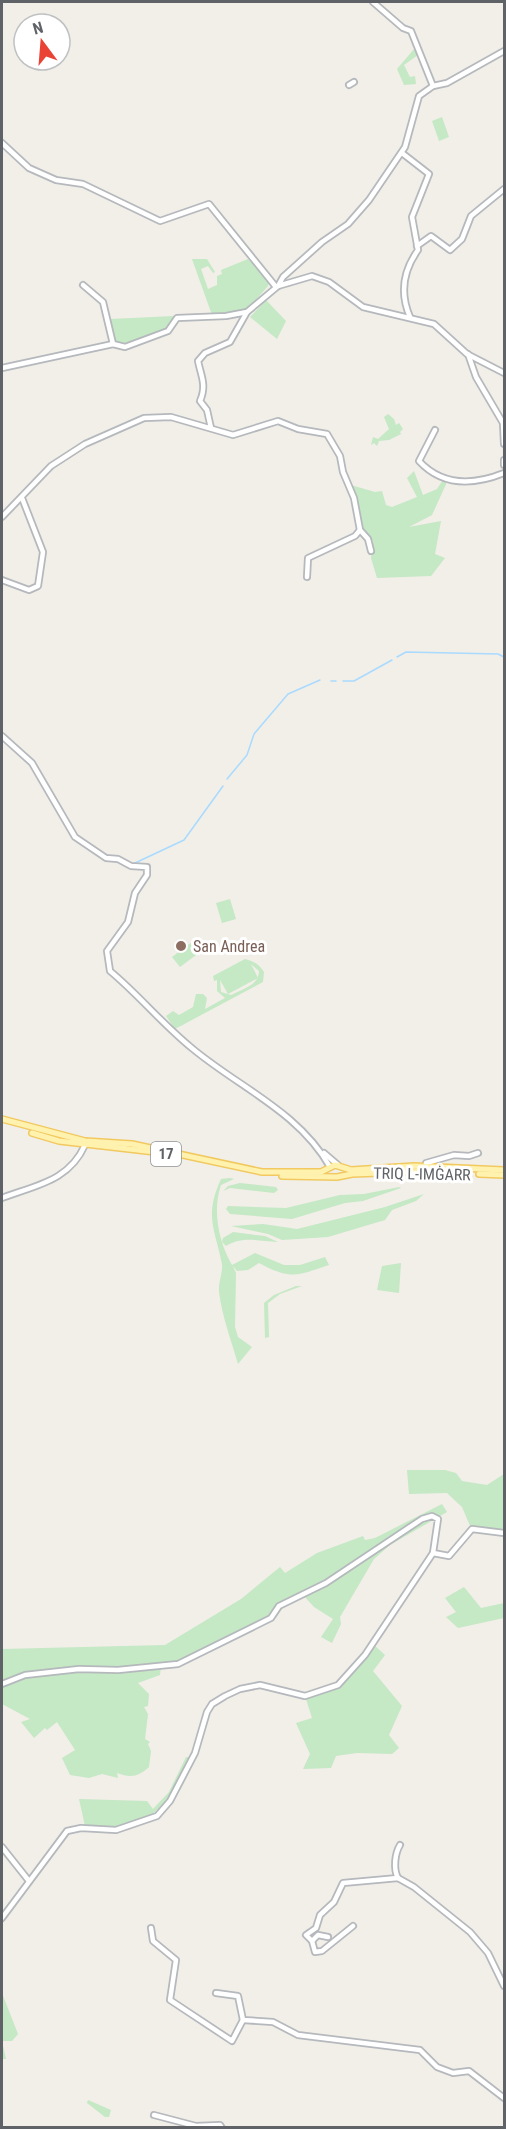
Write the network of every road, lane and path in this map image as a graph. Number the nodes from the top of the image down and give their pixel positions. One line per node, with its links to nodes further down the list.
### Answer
1 (373, 2): 3 (street)
2 (504, 51): 3 (street)
3 (433, 86): 5 (street)
4 (2, 143): 9 (street)
5 (402, 153): 7 (street); 9 (street)
6 (504, 189): 7 (street)
7 (417, 246): 11 (street)
8 (83, 285): 12 (street)
9 (277, 286): 10 (street); 11 (street)
10 (247, 312): 12 (street); 16 (street)
11 (410, 317): 13 (street)
12 (113, 344): 14 (street)
13 (467, 354): 15 (street); 18 (street)
14 (2, 368)
15 (504, 371)
16 (211, 428): 22 (street); 24 (street)
17 (435, 430): 21 (street)
18 (504, 444)
19 (504, 460): 20 (street)
20 (504, 465)
21 (504, 473)
22 (22, 498): 23 (street); 27 (street)
23 (2, 517)
24 (360, 530): 25 (street); 26 (street)
25 (371, 551)
26 (307, 577)
27 (2, 580)
28 (2, 736): 31 (street)
29 (2, 1121): 30 (main road, TRIQ L-IMĠARR / 17); 38 (main road, TRIQ L-IMĠARR / 17)
30 (85, 1145): 40 (main road, TRIQ L-IMĠARR / 17); 42 (street)
31 (317, 1148): 33 (street); 34 (street)
32 (478, 1154): 35 (street)
33 (327, 1161): 36 (street); 38 (street)
34 (339, 1166): 35 (main road, TRIQ L-IMĠARR / 17); 36 (main road, TRIQ L-IMĠARR / 17); 41 (main road)
35 (426, 1167): 37 (main road, TRIQ L-IMĠARR / 17)
36 (330, 1168): 38 (main road, TRIQ L-IMĠARR / 17); 40 (main road)
37 (504, 1170)
38 (316, 1172)
39 (504, 1175): 41 (main road, TRIQ L-IMĠARR)
40 (332, 1176): 41 (main road, TRIQ L-IMĠARR)
41 (339, 1176)
42 (2, 1198)
43 (504, 1533): 44 (street)
44 (435, 1553): 45 (street); 49 (street)
45 (2, 1684)
46 (400, 1845): 48 (street)
47 (2, 1847): 49 (street)
48 (398, 1878): 54 (street); 55 (street)
49 (29, 1881): 50 (street)
50 (2, 1918)
51 (353, 1926): 54 (street)
52 (151, 1928): 57 (street)
53 (328, 1937): 54 (street)
54 (312, 1941)
55 (504, 1986)
56 (216, 1993): 57 (street)
57 (243, 2020): 58 (street)
58 (504, 2098)
59 (154, 2115): 60 (street)
60 (222, 2127)

